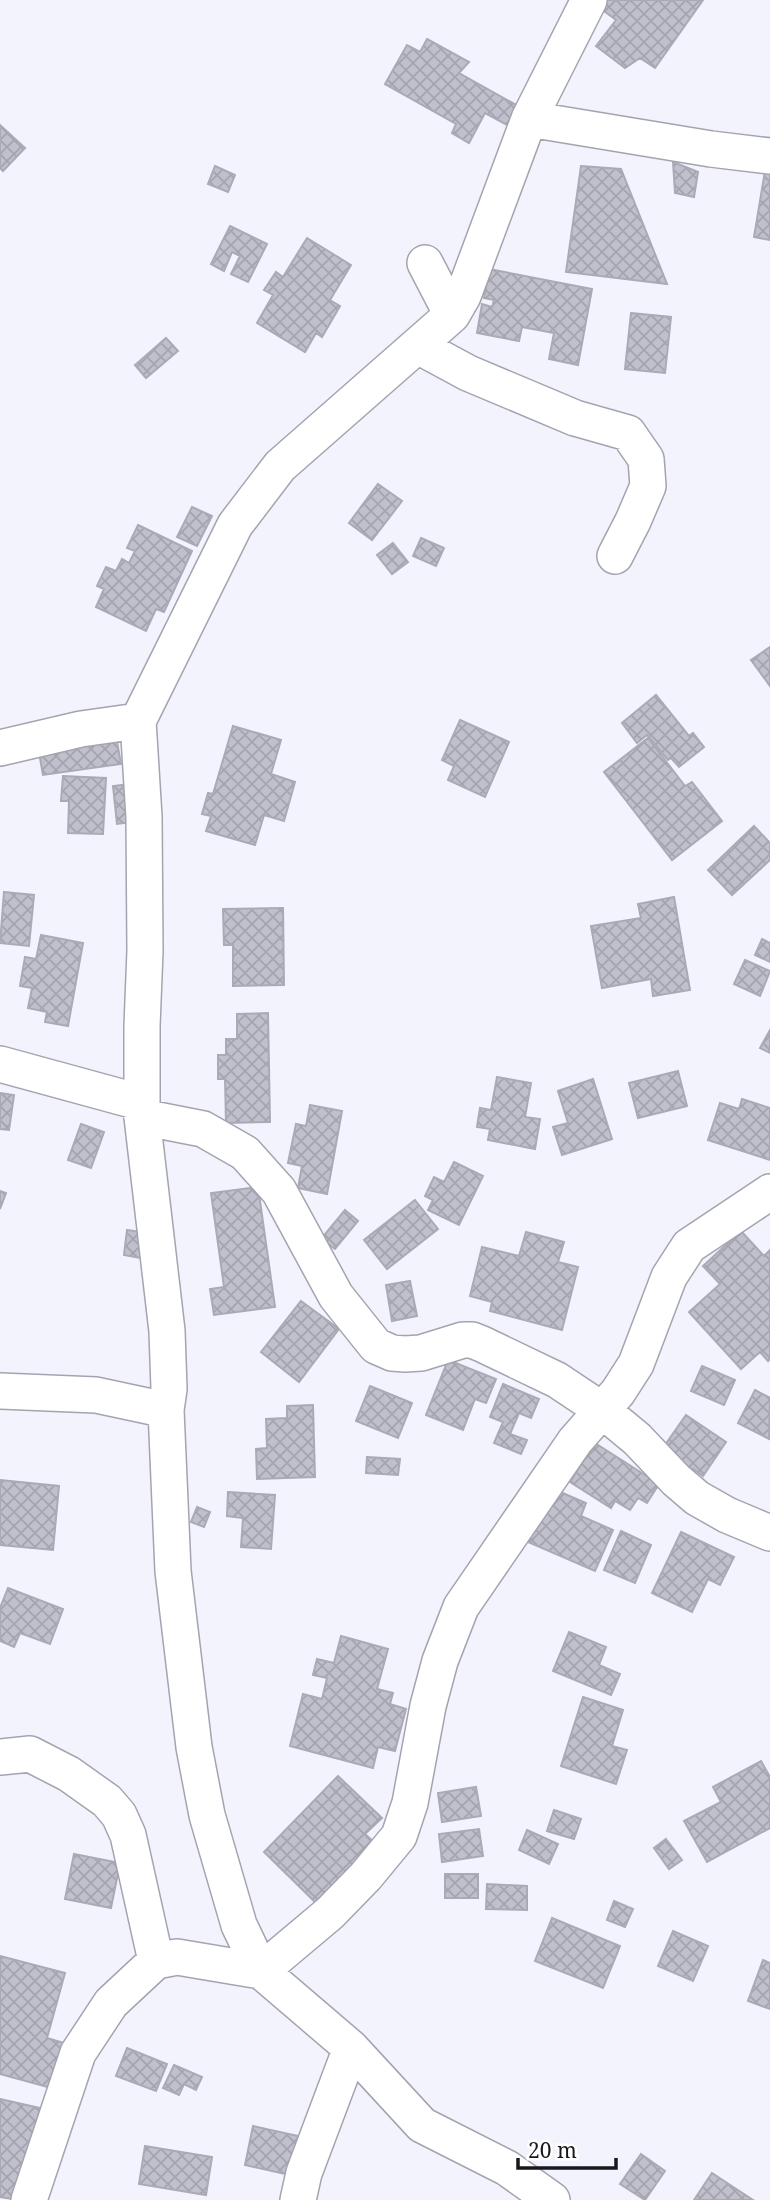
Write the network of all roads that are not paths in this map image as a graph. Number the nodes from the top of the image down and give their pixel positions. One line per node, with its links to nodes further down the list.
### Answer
1 (589, 0): 2 (street)
2 (529, 119): 3 (street); 5 (street)
3 (770, 156)
4 (425, 263): 5 (street)
5 (452, 315): 6 (street)
6 (418, 346): 7 (street); 8 (street)
7 (615, 556)
8 (138, 721): 9 (street); 11 (street)
9 (0, 748)
10 (0, 1064): 11 (street)
11 (142, 1117): 14 (street); 15 (street)
12 (770, 1192): 15 (street)
13 (0, 1391): 14 (street)
14 (166, 1410): 20 (street)
15 (602, 1410): 16 (street); 20 (street)
16 (770, 1533)
17 (0, 1737): 18 (street)
18 (15, 1756): 19 (street)
19 (156, 1961): 20 (street); 22 (street)
20 (261, 1971): 21 (street)
21 (351, 2049): 23 (street); 24 (street)
22 (29, 2200)
23 (298, 2200)
24 (552, 2200)

